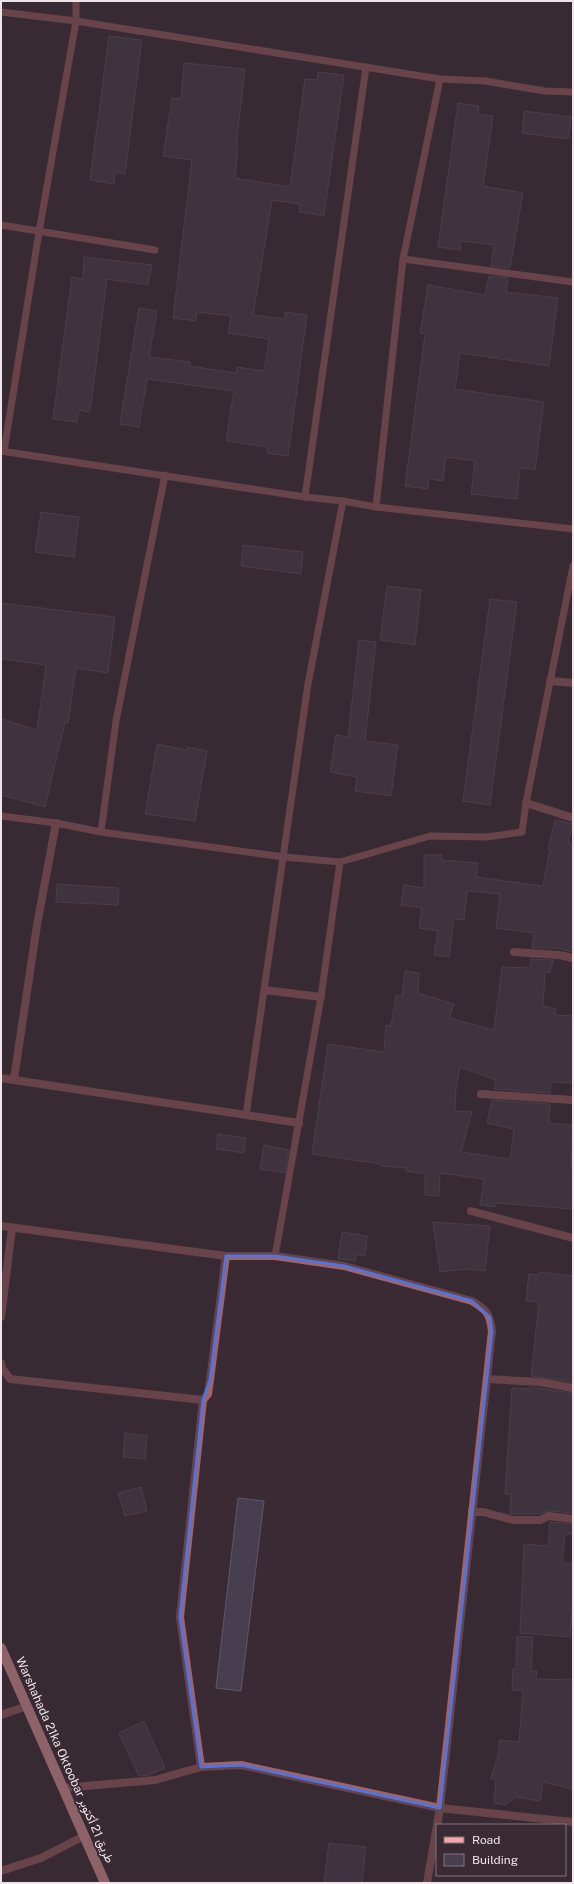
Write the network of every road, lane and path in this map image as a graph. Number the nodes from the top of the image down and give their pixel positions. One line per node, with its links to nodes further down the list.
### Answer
1 (76, 1): 3 (lane)
2 (1, 12): 3 (lane)
3 (76, 21): 4 (lane); 8 (lane)
4 (366, 67): 5 (lane); 14 (lane)
5 (440, 79): 6 (lane); 10 (lane)
6 (573, 92)
7 (1, 225): 8 (lane)
8 (39, 232): 9 (lane); 12 (lane)
9 (155, 250)
10 (403, 259): 11 (lane); 16 (lane)
11 (573, 282)
12 (2, 451): 13 (lane)
13 (164, 475): 14 (lane); 25 (lane)
14 (305, 497): 15 (lane)
15 (344, 501): 16 (lane); 26 (lane)
16 (376, 507): 17 (lane)
17 (573, 528)
18 (573, 566): 19 (lane)
19 (550, 681): 20 (street); 21 (lane)
20 (573, 683)
21 (526, 803): 23 (street); 27 (lane)
22 (1, 816): 24 (lane)
23 (573, 818)
24 (56, 823): 25 (lane); 33 (street)
25 (101, 832): 26 (lane)
26 (284, 858): 27 (lane); 30 (lane)
27 (340, 862): 31 (lane)
28 (514, 952): 29 (street)
29 (573, 958)
30 (266, 990): 31 (street); 36 (lane)
31 (321, 997): 37 (lane)
32 (1, 1078): 33 (street)
33 (14, 1079): 36 (street)
34 (481, 1094): 35 (street)
35 (573, 1100)
36 (246, 1114): 37 (street)
37 (299, 1123): 43 (lane)
38 (471, 1211): 41 (street)
39 (1, 1226): 40 (street)
40 (12, 1228): 42 (street); 44 (street)
41 (573, 1238)
42 (226, 1256): 43 (street); 48 (street)
43 (275, 1256): 46 (street)
44 (1, 1317)
45 (1, 1363): 48 (street)
46 (487, 1380): 47 (street); 49 (street)
47 (573, 1388)
48 (203, 1400): 54 (street)
49 (472, 1512): 50 (street); 56 (street)
50 (573, 1519)
51 (1, 1648): 52 (main road, Warshahada 21ka Oktoobar طريق 21 أكتوبر)
52 (27, 1706): 53 (street); 55 (main road, Warshahada 21ka Oktoobar طريق 21 أكتوبر)
53 (1, 1715)
54 (201, 1767): 55 (street); 56 (street)
55 (63, 1788): 60 (main road, Warshahada 21ka Oktoobar طريق 21 أكتوبر)
56 (440, 1808): 57 (street); 58 (street)
57 (573, 1822)
58 (437, 1824)
59 (436, 1831): 63 (street)
60 (84, 1836): 61 (street); 62 (main road, Warshahada 21ka Oktoobar طريق 21 أكتوبر)
61 (1, 1871)
62 (105, 1883)
63 (427, 1883)

